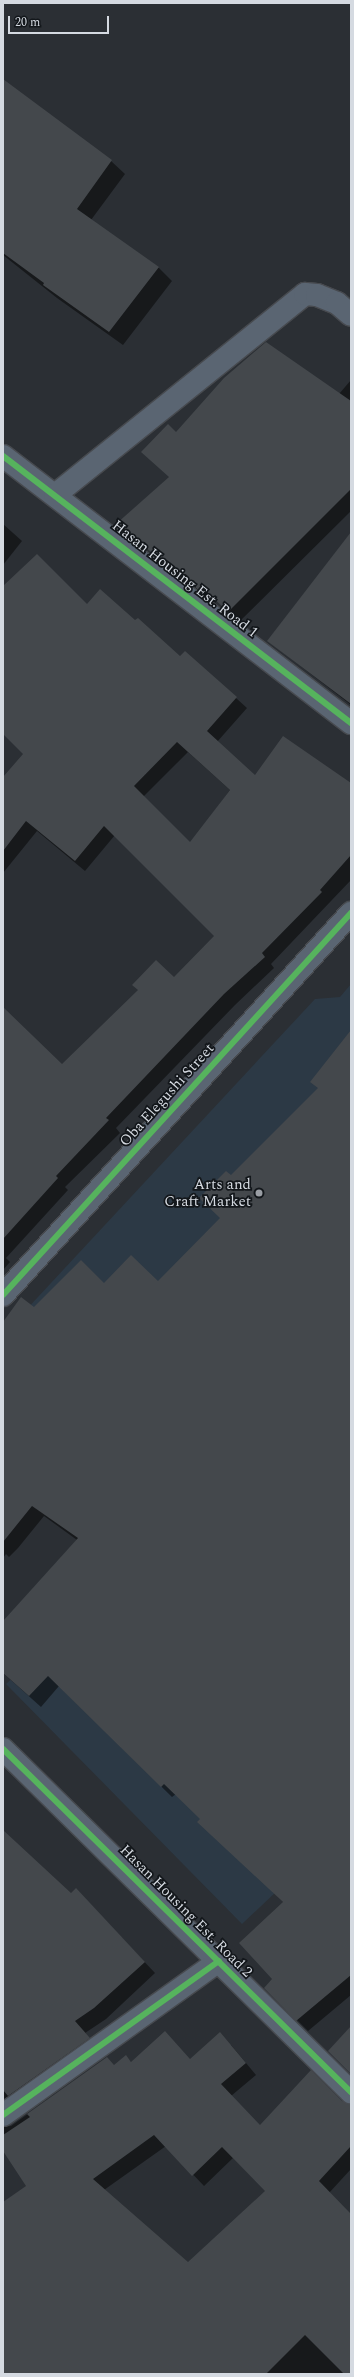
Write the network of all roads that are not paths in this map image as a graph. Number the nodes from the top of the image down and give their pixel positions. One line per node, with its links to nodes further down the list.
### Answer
1 (351, 315): 3 (street)
2 (3, 456): 3 (street, Hasan Housing Est. Road 1)
3 (55, 495): 4 (street, Hasan Housing Est. Road 1)
4 (351, 723)
5 (351, 913): 6 (street, Oba Elegushi Street)
6 (3, 1295)
7 (3, 1749): 8 (street, Hasan Housing Est. Road 2)
8 (219, 1961): 9 (street, Hasan Housing Est. Road 2); 10 (street)
9 (351, 2092)
10 (3, 2115)

